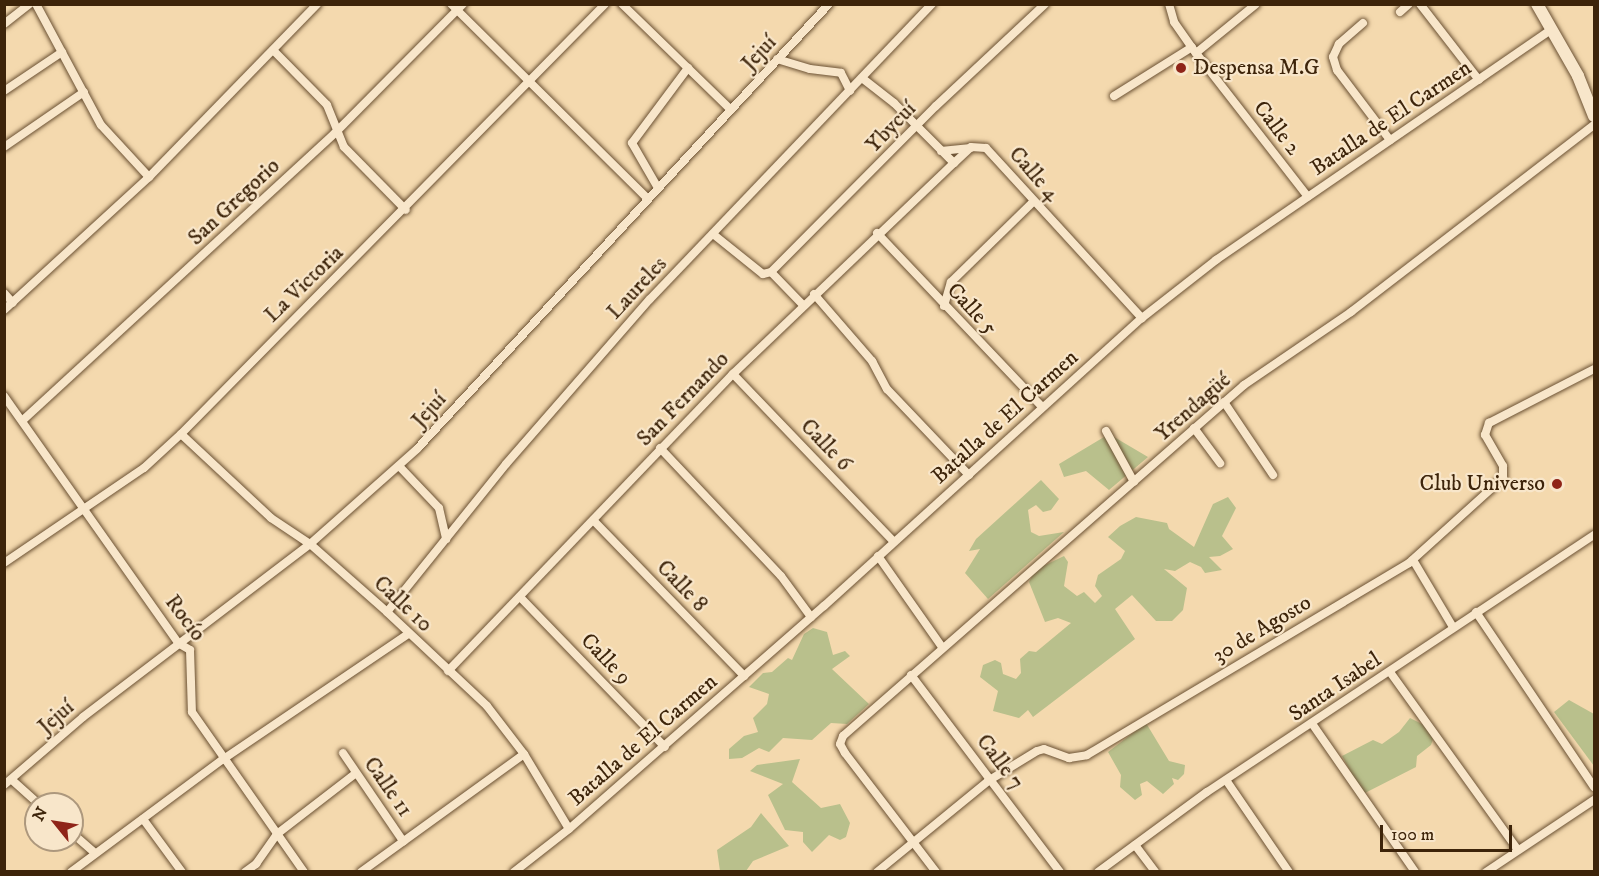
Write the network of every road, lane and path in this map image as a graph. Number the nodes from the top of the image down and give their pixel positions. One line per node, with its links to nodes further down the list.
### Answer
1 (30, 4): 18 (street)
2 (36, 4): 22 (street)
3 (316, 4): 20 (street)
4 (463, 4): 15 (street, San Gregorio)
5 (605, 4): 27 (street, La Victoria)
6 (622, 4): 24 (street)
7 (829, 4): 23 (street, Jejuí)
8 (932, 4): 25 (street, Laureles)
9 (1045, 4): 35 (street, Ybycuí)
10 (1169, 4): 21 (street, Calle 2)
11 (1256, 4): 21 (street)
12 (1409, 4): 16 (street)
13 (1420, 4): 26 (street)
14 (1537, 4): 19 (main road)
15 (454, 9): 27 (street); 36 (street, San Gregorio)
16 (1400, 12)
17 (1363, 23): 37 (street)
18 (4, 24)
19 (1552, 29): 26 (street, Batalla de El Carmen); 33 (main road)
20 (273, 50): 36 (street); 42 (street)
21 (1194, 50): 31 (street); 44 (street, Calle 2)
22 (62, 52): 28 (street); 30 (street)
23 (777, 59): 29 (street); 32 (street, Jejuí)
24 (688, 68): 32 (street); 43 (street)
25 (862, 78): 29 (street, Laureles); 35 (street)
26 (1479, 80): 37 (street, Batalla de El Carmen)
27 (527, 82): 45 (street); 47 (street, La Victoria)
28 (4, 91)
29 (850, 91): 49 (street, Laureles)
30 (84, 92): 38 (street); 42 (street)
31 (1114, 96)
32 (731, 110): 43 (street, Jejuí)
33 (1594, 116)
34 (1594, 125): 61 (street, Yrendagüé)
35 (916, 128): 40 (street); 50 (street, Ybycuí)
36 (335, 134): 47 (street); 63 (street, San Gregorio)
37 (1390, 140): 44 (street, Batalla de El Carmen)
38 (4, 147)
39 (971, 147): 40 (street); 41 (street); 46 (street, Calle 4)
40 (941, 151): 41 (street)
41 (954, 163): 48 (street, San Fernando)
42 (149, 177): 53 (street)
43 (658, 188): 45 (street, Jejuí)
44 (1308, 197): 57 (street, Batalla de El Carmen)
45 (648, 199): 69 (street, Jejuí)
46 (1033, 202): 55 (street); 57 (street, Calle 4)
47 (406, 210): 66 (street, La Victoria)
48 (877, 233): 52 (street, San Fernando); 55 (street, Calle 5)
49 (713, 234): 50 (street); 76 (street, Laureles)
50 (767, 273): 54 (street)
51 (4, 293): 53 (street)
52 (814, 294): 54 (street, San Fernando); 70 (street)
53 (13, 303): 56 (street)
54 (803, 305): 59 (street, San Fernando)
55 (944, 306): 62 (street, Calle 5)
56 (4, 310)
57 (1142, 318): 62 (street, Batalla de El Carmen)
58 (1594, 369): 80 (street, 30 de Agosto)
59 (733, 374): 67 (street, San Fernando); 77 (street, Calle 6)
60 (4, 396): 63 (street, Rocío)
61 (1224, 402): 64 (street, Yrendagüé); 71 (street)
62 (1042, 407): 70 (street, Batalla de El Carmen)
63 (23, 420): 73 (street, Rocío)
64 (1194, 428): 68 (street); 72 (street, Yrendagüé)
65 (1106, 431): 72 (street)
66 (181, 434): 73 (street, La Victoria); 78 (street, Calle 10)
67 (660, 448): 74 (street, San Fernando); 85 (street)
68 (1220, 463)
69 (399, 466): 76 (street); 78 (street, Jejuí)
70 (969, 475): 77 (street, Batalla de El Carmen)
71 (1273, 475)
72 (1134, 482): 89 (street, Yrendagüé)
73 (85, 507): 81 (street, La Victoria); 88 (street, Rocío)
74 (594, 521): 82 (street, San Fernando); 93 (street, Calle 8)
75 (1594, 535): 84 (street, Santa Isabel)
76 (446, 539): 83 (street, Laureles)
77 (893, 541): 79 (street, Batalla de El Carmen)
78 (310, 544): 83 (street, Calle 10); 88 (street, Jejuí)
79 (878, 556): 85 (street, Batalla de El Carmen); 89 (street)
80 (1413, 560): 86 (street); 101 (street, 30 de Agosto)
81 (4, 563)
82 (521, 598): 90 (street, San Fernando); 95 (street, Calle 9)
83 (387, 612): 87 (street, Calle 10)
84 (1476, 612): 86 (street, Santa Isabel); 103 (street)
85 (811, 617): 93 (street, Batalla de El Carmen)
86 (1453, 627): 91 (street, Santa Isabel)
87 (408, 634): 90 (street, Calle 10); 98 (street)
88 (178, 643): 98 (street, Rocío); 102 (street, Jejuí)
89 (942, 647): 92 (street, Yrendagüé)
90 (448, 671): 97 (street, Calle 10)
91 (1390, 672): 94 (street, Santa Isabel); 113 (street)
92 (911, 675): 101 (street, Calle 7); 110 (street, Yrendagüé)
93 (744, 676): 95 (street, Batalla de El Carmen)
94 (1313, 725): 100 (street, Santa Isabel); 127 (street)
95 (665, 747): 107 (street, Batalla de El Carmen)
96 (343, 753): 99 (street, Calle 11)
97 (524, 754): 107 (street, Calle 10); 109 (street)
98 (222, 760): 106 (street); 108 (street, Rocío)
99 (355, 774): 108 (street); 109 (street, Calle 11)
100 (1226, 780): 112 (street, Santa Isabel); 126 (street)
101 (988, 781): 110 (street, 30 de Agosto); 123 (street, Calle 7)
102 (8, 782): 104 (street)
103 (1594, 787)
104 (24, 793)
105 (1594, 800): 113 (street)
106 (143, 819): 114 (street); 116 (street)
107 (569, 829): 120 (street, Batalla de El Carmen)
108 (277, 834): 117 (street); 118 (street, Rocío)
109 (403, 841): 119 (street)
110 (913, 842): 121 (street, 30 de Agosto); 122 (street)
111 (84, 843): 114 (street)
112 (1135, 845): 124 (street, Santa Isabel); 125 (street)
113 (1517, 849): 128 (street)
114 (95, 853): 115 (street)
115 (71, 872)
116 (182, 872)
117 (245, 872)
118 (304, 872)
119 (362, 872)
120 (514, 872)
121 (878, 872)
122 (936, 872)
123 (1060, 872)
124 (1098, 872)
125 (1155, 872)
126 (1288, 872)
127 (1415, 872)
128 (1485, 872)

